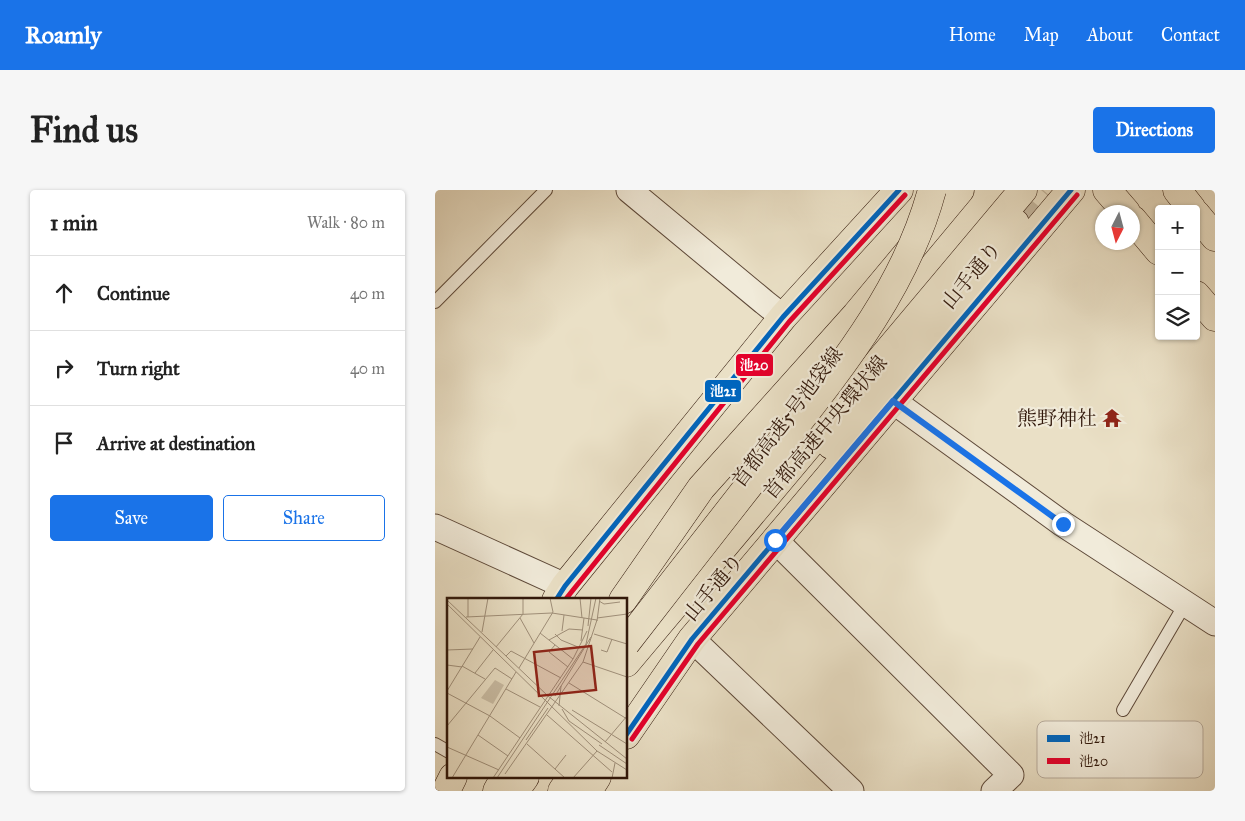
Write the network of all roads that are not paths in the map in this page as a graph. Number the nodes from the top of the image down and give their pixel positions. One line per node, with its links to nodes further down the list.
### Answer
1 (546, 190): 20 (lane)
2 (629, 190): 21 (street)
3 (899, 190): 21 (main road)
4 (918, 190): 30 (main road, 首都高速5号池袋線)
5 (932, 190): 32 (main road, 首都高速5号池袋線, bridge)
6 (960, 190): 27 (main road)
7 (1008, 190): 33 (main road, 首都高速中央環状線)
8 (1023, 190): 34 (main road, 首都高速中央環状線)
9 (1071, 190): 23 (main road)
10 (1107, 190): 12 (main road)
11 (1177, 190): 13 (main road)
12 (1120, 205)
13 (1189, 205)
14 (1200, 219): 17 (main road)
15 (1015, 223): 35 (main road, 山手通り)
16 (1140, 228): 18 (main road)
17 (1215, 237)
18 (1158, 250)
19 (1200, 300): 22 (main road)
20 (435, 302)
21 (783, 316): 26 (main road)
22 (1215, 317)
23 (893, 401): 25 (main road); 28 (street)
24 (435, 527): 26 (street)
25 (775, 540): 31 (main road); 55 (street)
26 (560, 593)
27 (624, 598)
28 (1185, 604): 29 (street); 36 (lane)
29 (1215, 623)
30 (627, 625)
31 (692, 639): 37 (main road); 54 (street)
32 (627, 642)
33 (627, 648)
34 (627, 662)
35 (627, 701)
36 (1123, 710)
37 (627, 734)
38 (435, 744): 39 (lane)
39 (447, 751)
40 (452, 778): 48 (main road)
41 (504, 778): 49 (main road)
42 (520, 778): 50 (main road)
43 (524, 778): 50 (main road)
44 (534, 778): 51 (main road)
45 (538, 778): 51 (main road)
46 (571, 778): 52 (main road)
47 (596, 778): 53 (main road)
48 (446, 791)
49 (497, 791)
50 (514, 791)
51 (528, 791)
52 (562, 791)
53 (588, 791)
54 (851, 791)
55 (994, 791)

